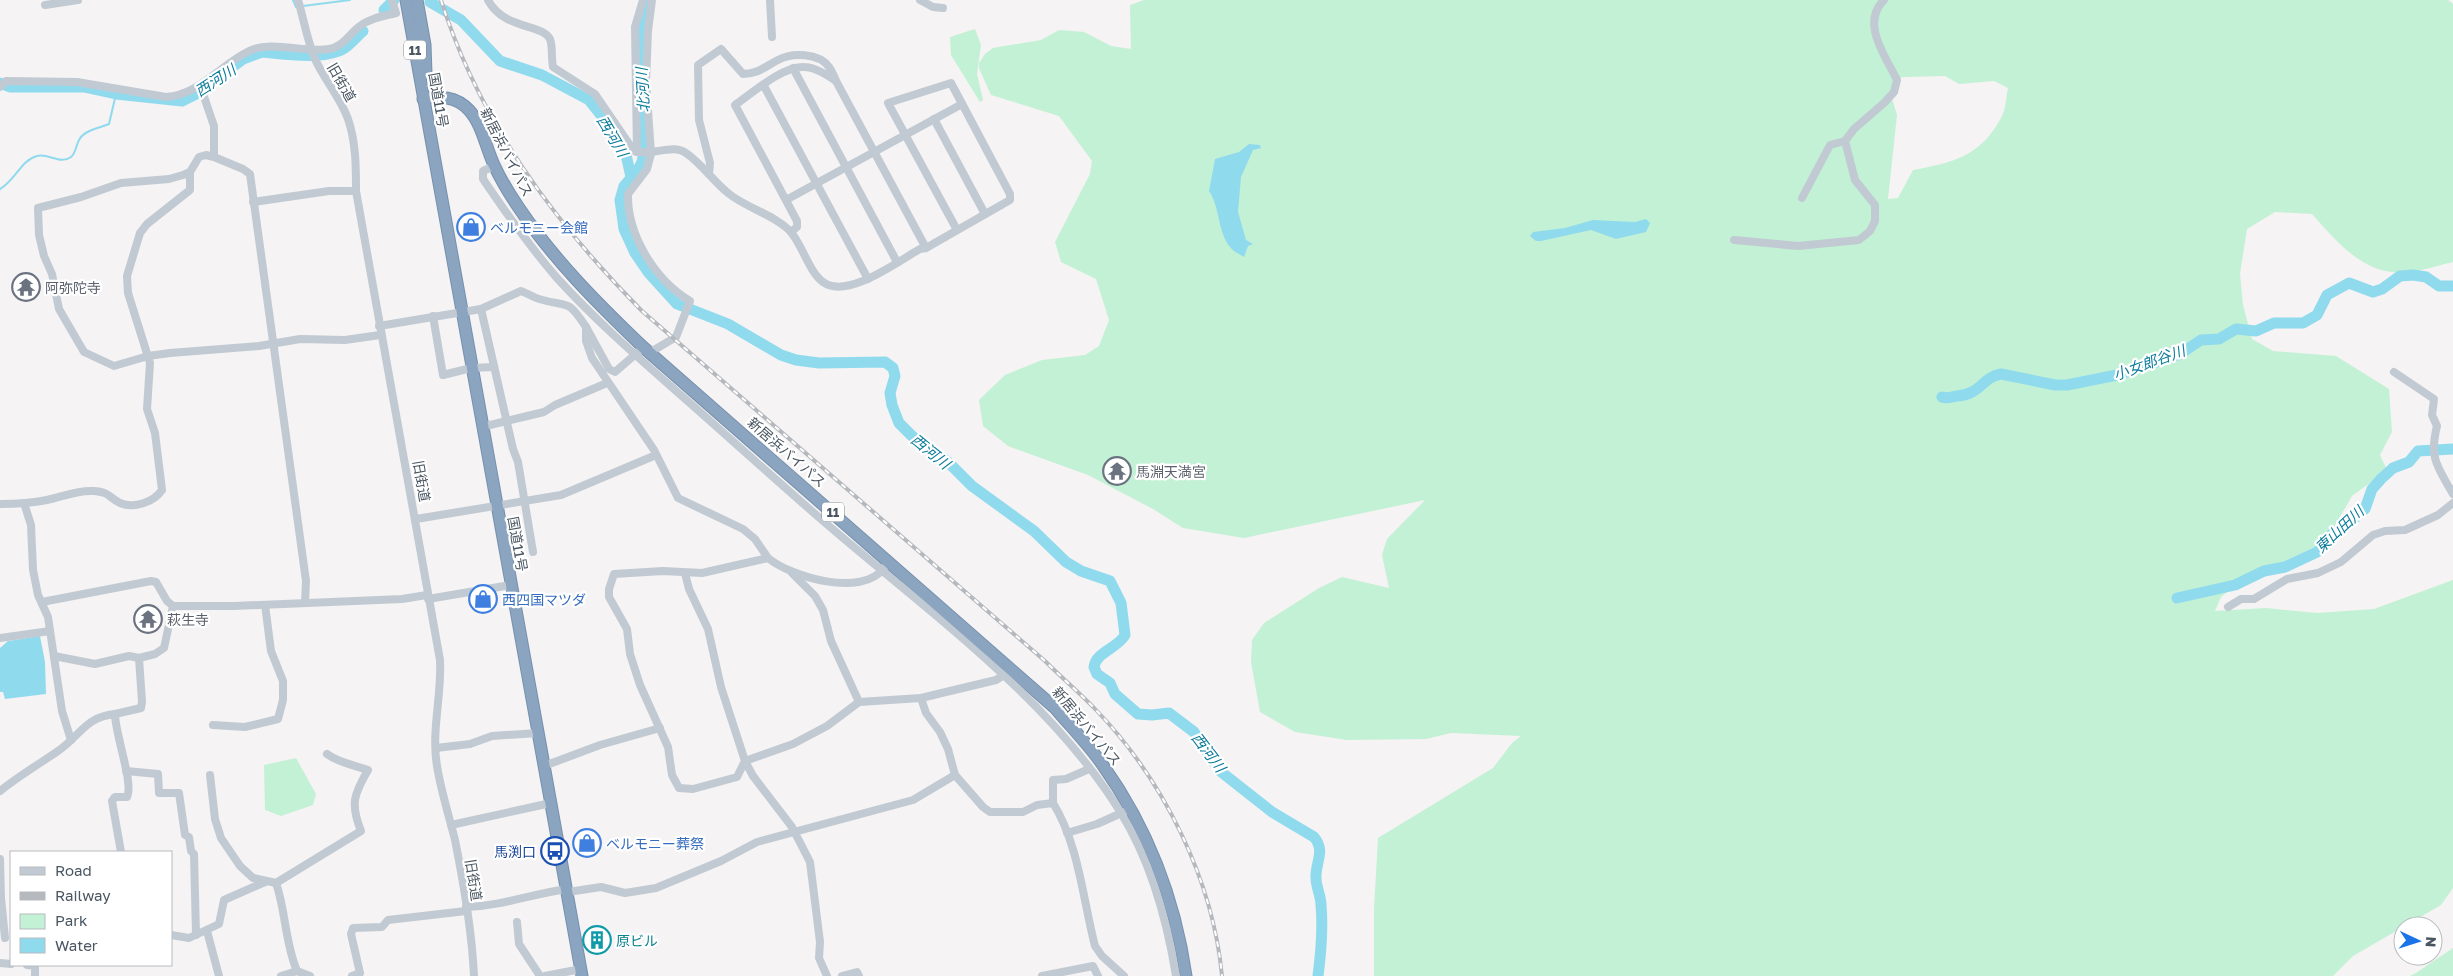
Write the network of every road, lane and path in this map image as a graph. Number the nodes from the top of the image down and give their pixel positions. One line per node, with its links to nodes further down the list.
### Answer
1 (78, 0): 12 (street)
2 (406, 0): 21 (highway, 国道11号 / 11)
3 (417, 0): 21 (highway, 国道11号 / 11)
4 (488, 0): 27 (street)
5 (643, 0): 27 (street)
6 (652, 0): 28 (street)
7 (770, 0): 14 (street)
8 (920, 0): 13 (street)
9 (1884, 0): 25 (street)
10 (392, 1): 15 (street)
11 (299, 4): 15 (street, 旧街道)
12 (45, 5)
13 (943, 8)
14 (772, 37)
15 (313, 53): 20 (street); 35 (street, 旧街道)
16 (793, 68): 17 (street); 19 (street); 31 (street)
17 (836, 80): 26 (street); 33 (street)
18 (2, 83): 20 (street)
19 (764, 86): 34 (street); 37 (street)
20 (202, 88): 29 (street)
21 (426, 99): 30 (highway, 新居浜バイパス / 11); 47 (highway, 国道11号 / 11)
22 (962, 104): 23 (street); 24 (street); 39 (street)
23 (934, 119): 24 (street); 39 (street)
24 (905, 135): 26 (street); 40 (street)
25 (1846, 140): 36 (street); 42 (street)
26 (875, 151): 31 (street); 43 (street)
27 (638, 152): 28 (street)
28 (650, 153): 33 (street); 52 (street)
29 (214, 157): 32 (street); 38 (street)
30 (494, 166): 52 (highway, 新居浜バイパス / 11); 52 (street)
31 (845, 167): 34 (street); 44 (street)
32 (190, 172): 53 (street); 53 (street)
33 (709, 174): 41 (street)
34 (815, 183): 37 (street); 45 (street)
35 (356, 191): 38 (street); 50 (street, 旧街道)
36 (1802, 198)
37 (786, 200): 41 (street)
38 (253, 202): 51 (street)
39 (985, 214): 40 (street)
40 (957, 230): 43 (street)
41 (791, 232): 45 (street)
42 (1734, 240)
43 (926, 248): 44 (street)
44 (896, 262): 45 (street)
45 (868, 279)
46 (481, 309): 47 (street); 49 (street); 54 (street)
47 (461, 311): 48 (street); 55 (highway, 国道11号 / 11)
48 (433, 316): 50 (street); 55 (street)
49 (586, 327): 52 (street); 57 (street)
50 (380, 331): 51 (street); 67 (street, 旧街道)
51 (274, 344): 53 (street); 77 (street)
52 (642, 351): 70 (highway, 新居浜バイパス / 11); 72 (street)
53 (148, 356): 63 (street)
54 (494, 367): 55 (street); 58 (street)
55 (471, 368): 59 (highway, 国道11号 / 11)
56 (2394, 372): 61 (street)
57 (607, 383): 58 (street); 60 (street)
58 (506, 422): 59 (street); 62 (street)
59 (482, 428): 66 (highway, 国道11号 / 11)
60 (656, 455): 62 (street); 69 (street)
61 (2453, 494)
62 (525, 501): 66 (street); 68 (street)
63 (24, 503): 65 (street); 76 (street)
64 (2453, 503): 80 (street)
65 (0, 504)
66 (496, 506): 67 (street); 74 (highway, 国道11号 / 11)
67 (416, 519): 75 (street, 旧街道)
68 (533, 552)
69 (768, 558): 71 (street); 73 (street)
70 (888, 560): 72 (street); 105 (highway, 新居浜バイパス / 11)
71 (792, 571): 72 (street); 87 (street)
72 (882, 571): 85 (street)
73 (684, 573): 90 (street); 95 (street)
74 (511, 585): 75 (street); 91 (highway, 国道11号 / 11)
75 (428, 597): 77 (street); 93 (street, 旧街道)
76 (42, 602): 79 (street); 81 (street)
77 (305, 603): 78 (street)
78 (265, 605): 79 (street); 89 (street)
79 (173, 606): 84 (street)
80 (2228, 607)
81 (50, 631): 82 (street); 83 (street)
82 (0, 639)
83 (54, 656): 84 (street); 92 (street)
84 (139, 658): 88 (street)
85 (1004, 675): 86 (street); 97 (street)
86 (921, 698): 87 (street); 99 (street)
87 (859, 702): 95 (street)
88 (115, 714): 92 (street); 98 (street)
89 (213, 726)
90 (660, 728): 95 (street); 96 (street)
91 (538, 733): 93 (street); 96 (highway, 国道11号 / 11)
92 (71, 740): 102 (street)
93 (436, 748): 106 (street, 旧街道)
94 (327, 754): 112 (street)
95 (745, 761): 107 (street)
96 (544, 766): 103 (highway, 国道11号 / 11)
97 (1089, 768): 104 (street); 105 (street)
98 (126, 771): 109 (street); 118 (street)
99 (955, 774): 104 (street); 107 (street)
100 (210, 775): 111 (street)
101 (0, 780): 102 (street)
102 (2, 789)
103 (551, 803): 106 (street); 113 (highway, 国道11号 / 11)
104 (1053, 803): 108 (street)
105 (1126, 811): 108 (street); 135 (street); 136 (highway, 新居浜バイパス / 11)
106 (451, 825): 114 (street, 旧街道)
107 (794, 831): 113 (street); 129 (street)
108 (1067, 833): 134 (street)
109 (121, 851)
110 (0, 859): 119 (street)
111 (265, 882): 112 (street); 116 (street)
112 (276, 883): 120 (street)
113 (567, 890): 114 (street); 121 (highway, 国道11号 / 11)
114 (466, 909): 125 (street); 126 (street, 旧街道)
115 (517, 922): 127 (street)
116 (207, 931): 118 (street); 122 (street)
117 (172, 935): 118 (street)
118 (196, 935)
119 (5, 937)
120 (297, 971): 123 (street); 124 (street)
121 (582, 973): 128 (street)
122 (219, 976)
123 (281, 976)
124 (310, 976)
125 (352, 976)
126 (474, 976)
127 (540, 976)
128 (545, 976)
129 (827, 976)
130 (842, 976): 131 (street)
131 (859, 976)
132 (1042, 976): 133 (street)
133 (1098, 976)
134 (1124, 976)
135 (1176, 976)
136 (1186, 976)

